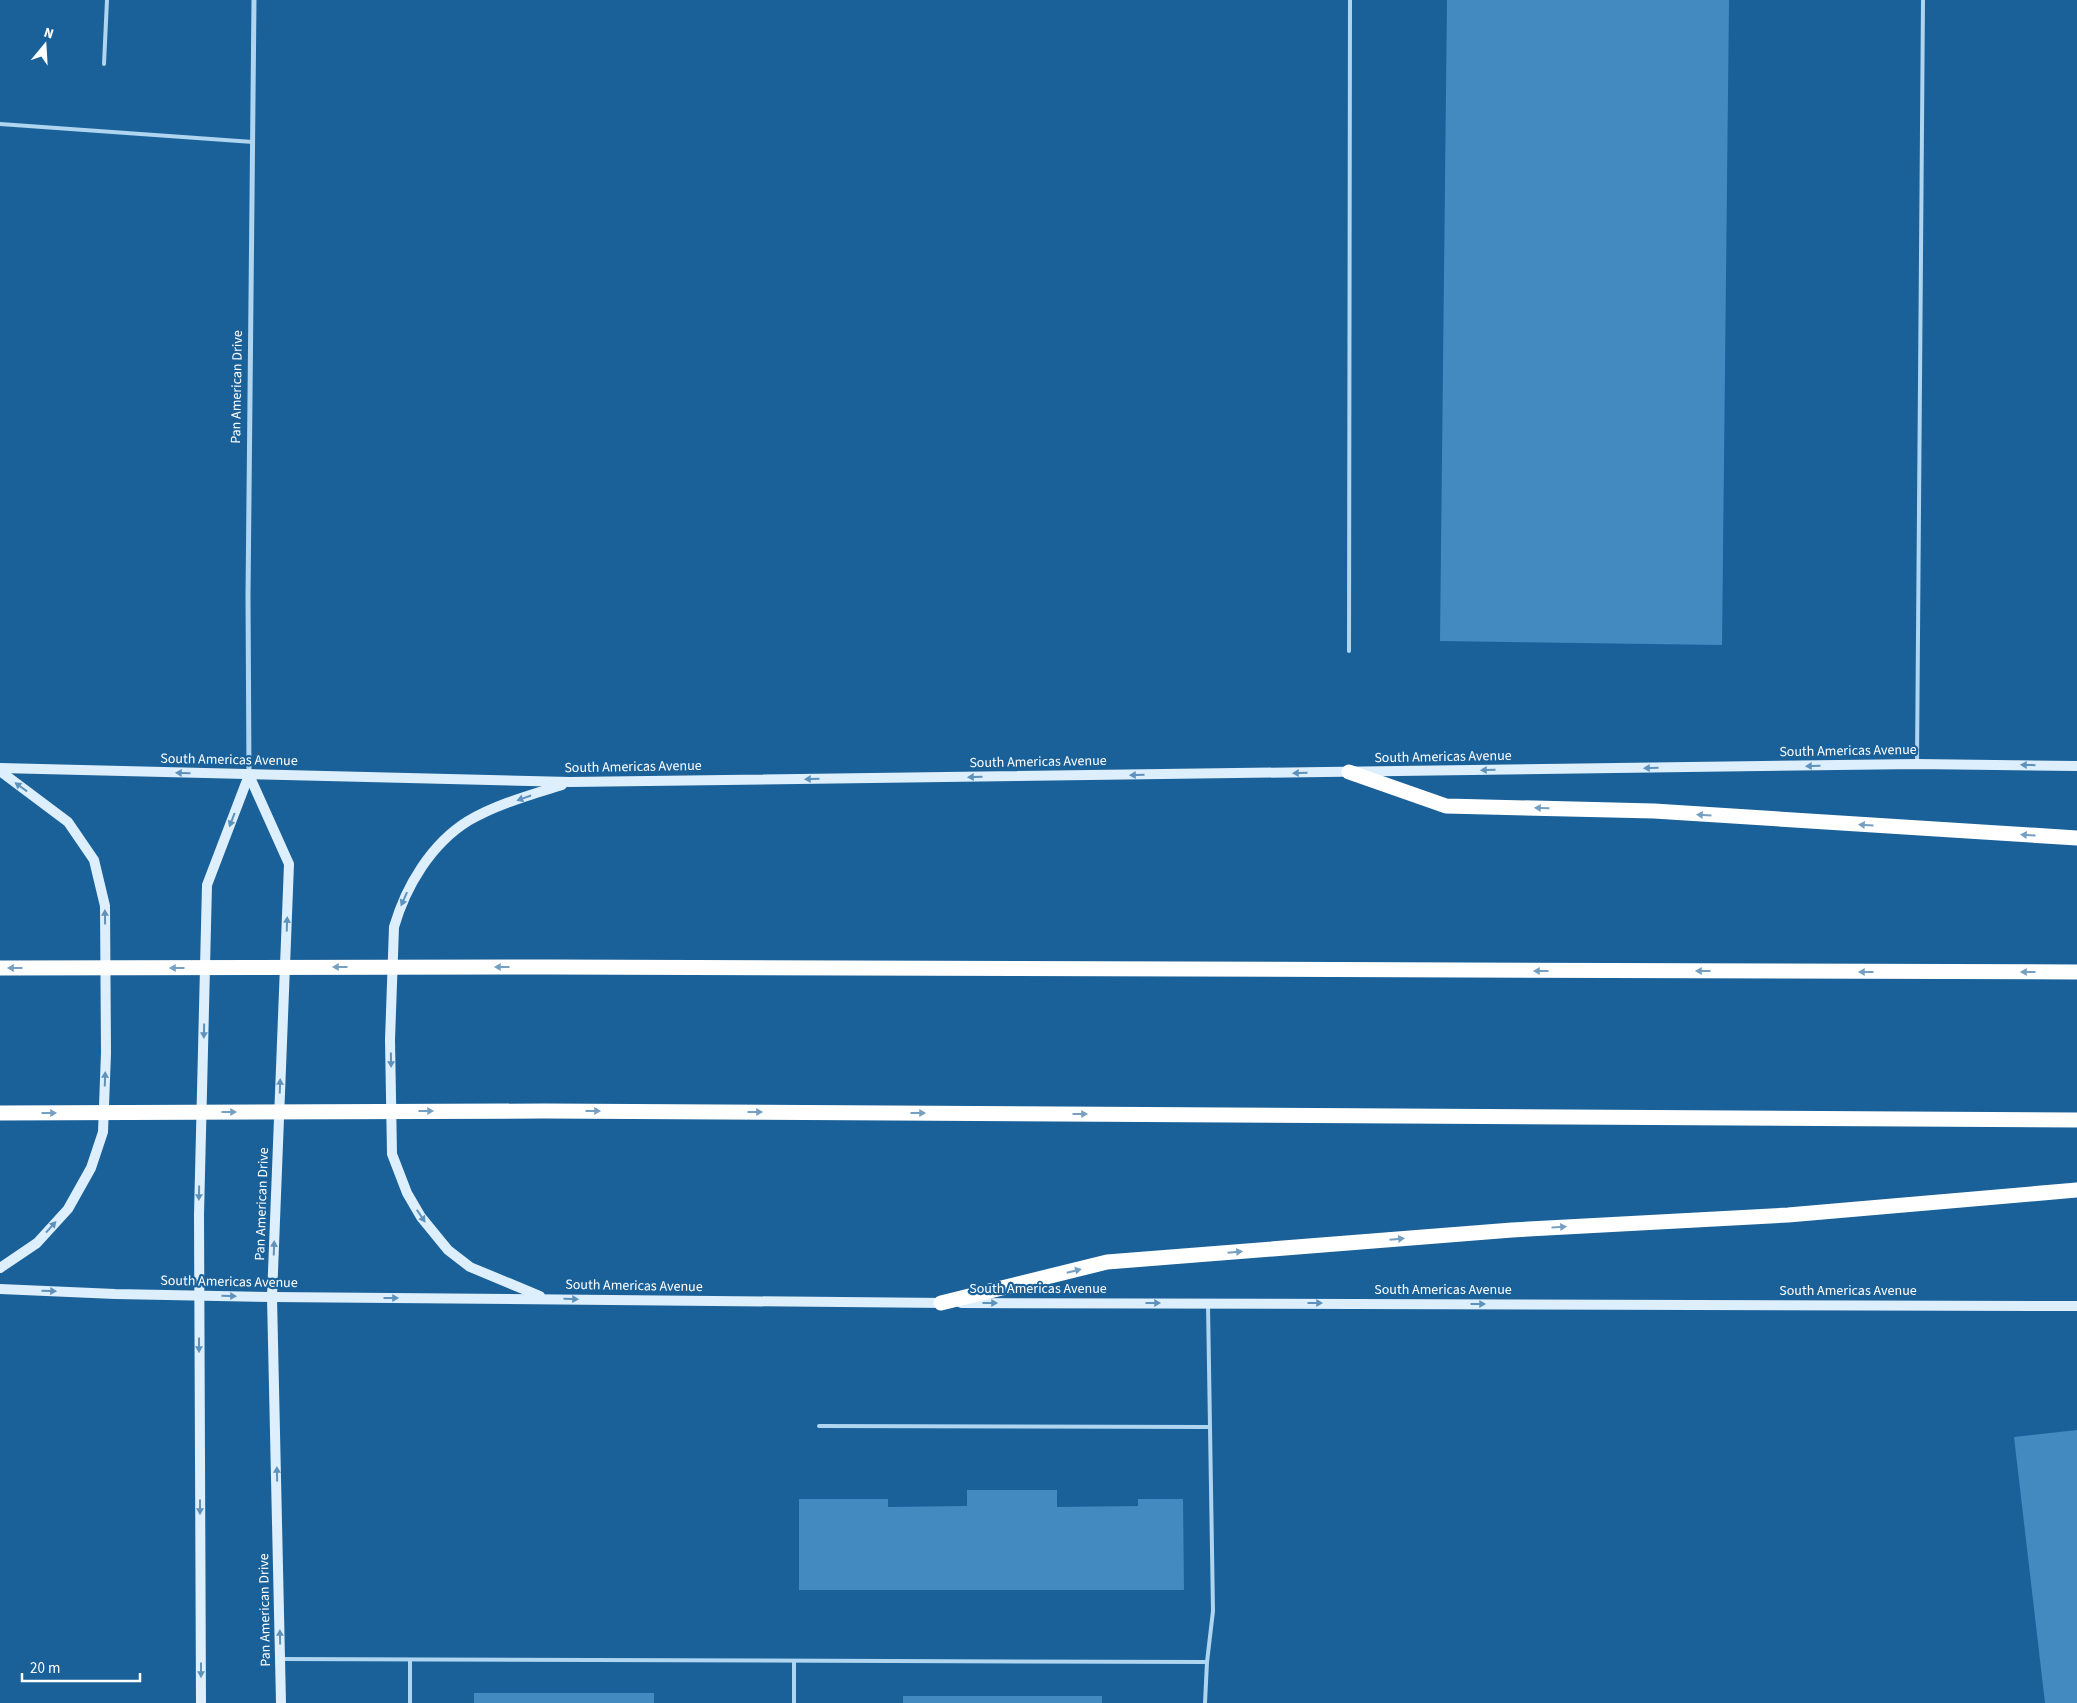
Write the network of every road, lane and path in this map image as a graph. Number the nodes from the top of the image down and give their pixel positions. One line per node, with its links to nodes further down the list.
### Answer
1 (106, 0): 5 (lane)
2 (254, 0): 7 (street, Pan American Drive)
3 (1350, 0): 8 (lane)
4 (1923, 0): 9 (lane)
5 (104, 64)
6 (0, 124): 7 (lane)
7 (253, 142): 13 (street, Pan American Drive)
8 (1349, 651)
9 (1917, 764): 10 (main road, South Americas Avenue, one-way to 9); 12 (main road, South Americas Avenue, one-way to 12)
10 (2077, 766)
11 (0, 770): 13 (main road, South Americas Avenue, one-way to 11); 21 (main road, one-way to 11)
12 (1348, 772): 14 (main road, South Americas Avenue, one-way to 14); 15 (highway, one-way to 12)
13 (249, 775): 14 (main road, South Americas Avenue); 23 (main road, Pan American Drive, one-way to 23); 24 (main road, Pan American Drive, one-way to 13)
14 (570, 782): 25 (main road, one-way to 25)
15 (2077, 838)
16 (0, 968): 17 (highway, one-way to 16)
17 (2077, 972)
18 (0, 1113): 19 (highway, one-way to 19)
19 (2077, 1120)
20 (2077, 1190): 27 (highway, one-way to 20)
21 (0, 1268)
22 (0, 1289): 23 (main road, South Americas Avenue, one-way to 23)
23 (198, 1296): 24 (main road, South Americas Avenue, one-way to 24); 35 (main road, Pan American Drive, one-way to 35)
24 (272, 1297): 25 (main road, South Americas Avenue, one-way to 25); 31 (main road, Pan American Drive, one-way to 24)
25 (546, 1299): 27 (main road, South Americas Avenue, one-way to 27)
26 (1208, 1302): 27 (main road, South Americas Avenue, one-way to 26); 28 (main road, South Americas Avenue, one-way to 28); 30 (lane)
27 (941, 1303)
28 (2077, 1306)
29 (820, 1426): 30 (lane)
30 (1209, 1427): 34 (lane)
31 (280, 1659): 32 (lane); 36 (main road, Pan American Drive)
32 (410, 1661): 33 (lane); 37 (lane)
33 (794, 1661): 34 (lane); 38 (lane)
34 (1207, 1662): 39 (lane)
35 (201, 1703)
36 (281, 1703)
37 (410, 1703)
38 (794, 1703)
39 (1205, 1703)

